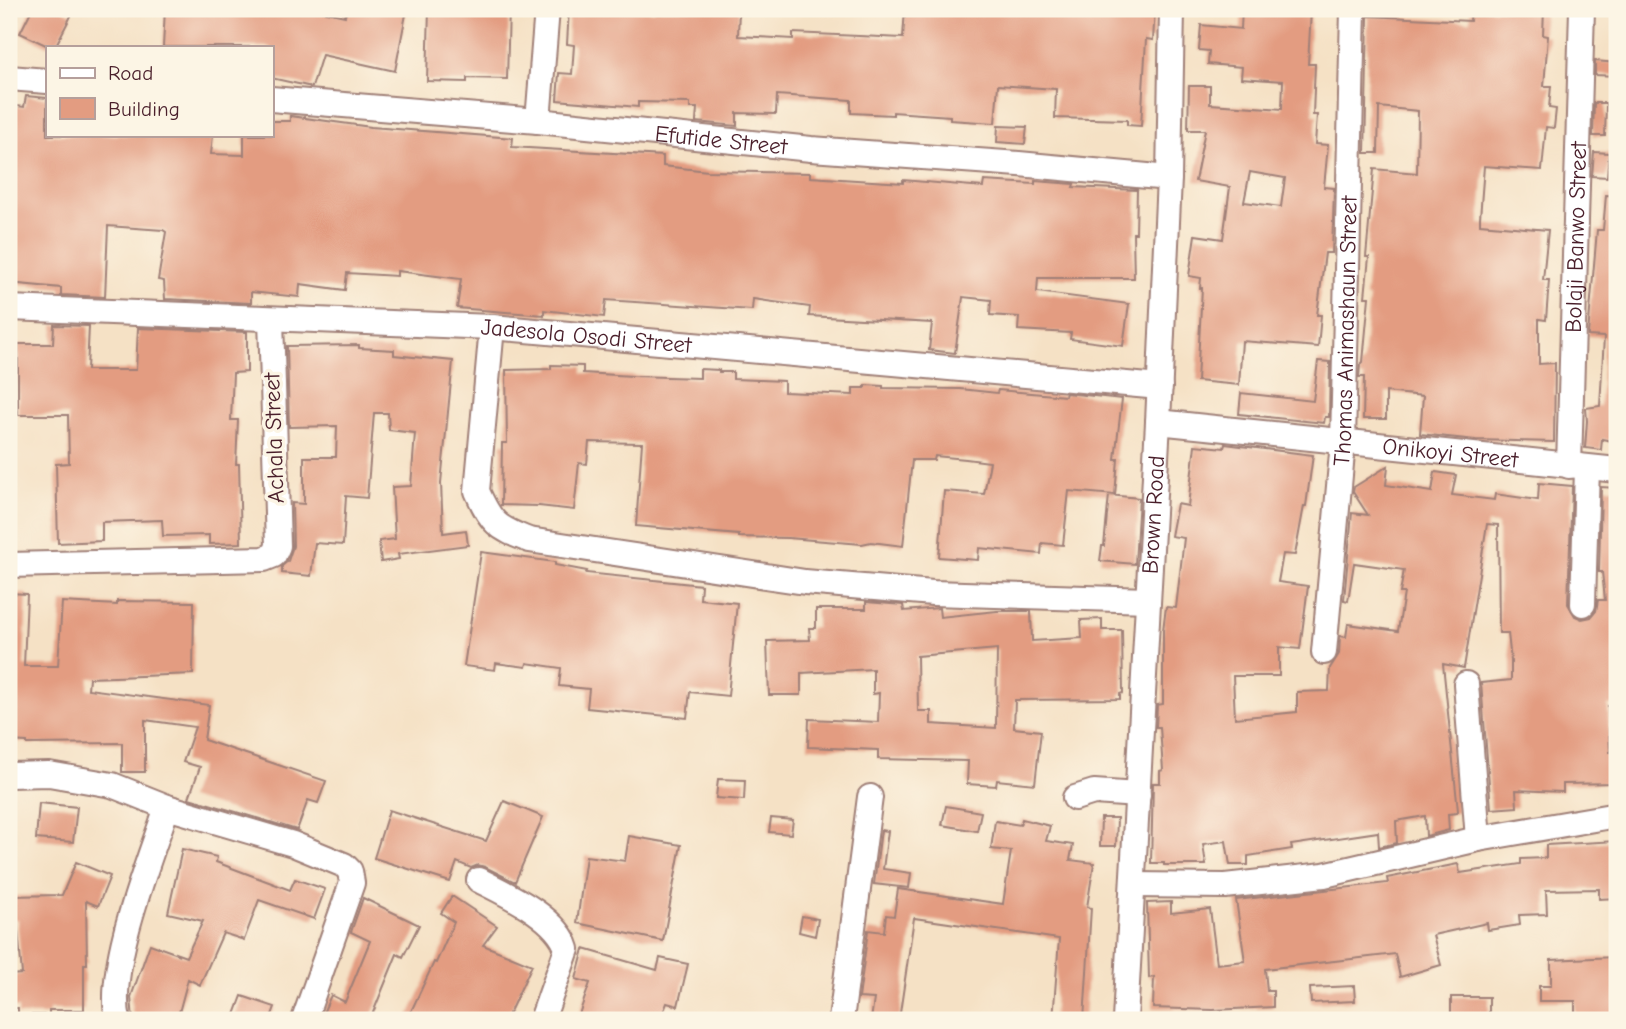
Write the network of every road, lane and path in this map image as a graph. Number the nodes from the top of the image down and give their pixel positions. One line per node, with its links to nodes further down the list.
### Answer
1 (547, 9): 8 (street)
2 (1171, 9): 9 (street, Brown Road)
3 (1353, 9): 15 (street, Thomas Animashaun Street)
4 (1582, 9): 16 (street, Bolaji Banwo Street)
5 (9, 78): 6 (street)
6 (46, 81)
7 (273, 99): 8 (street, Efutide Street)
8 (538, 121): 9 (street, Efutide Street)
9 (1170, 178): 13 (street, Brown Road)
10 (9, 309): 11 (street, Jadesola Osodi Street)
11 (271, 319): 12 (street, Jadesola Osodi Street); 18 (street, Achala Street)
12 (492, 327): 13 (street, Jadesola Osodi Street); 19 (street)
13 (1160, 387): 14 (street, Brown Road)
14 (1158, 422): 15 (street, Onikoyi Street); 19 (street, Brown Road)
15 (1343, 442): 16 (street, Onikoyi Street); 21 (street, Thomas Animashaun Street)
16 (1578, 467): 17 (street, Onikoyi Street); 20 (street, Bolaji Banwo Street)
17 (1617, 470)
18 (9, 565)
19 (1148, 600): 24 (street, Brown Road)
20 (1583, 604)
21 (1324, 652)
22 (1466, 684): 29 (street)
23 (9, 775): 27 (street)
24 (1138, 795): 26 (street); 31 (street, Brown Road)
25 (870, 797): 35 (street)
26 (1076, 798)
27 (167, 807): 32 (street); 33 (street)
28 (1617, 815): 29 (street)
29 (1478, 839): 31 (street)
30 (479, 880): 34 (street)
31 (1133, 885): 36 (street, Brown Road)
32 (118, 1020)
33 (304, 1020)
34 (542, 1020)
35 (841, 1020)
36 (1125, 1020)

